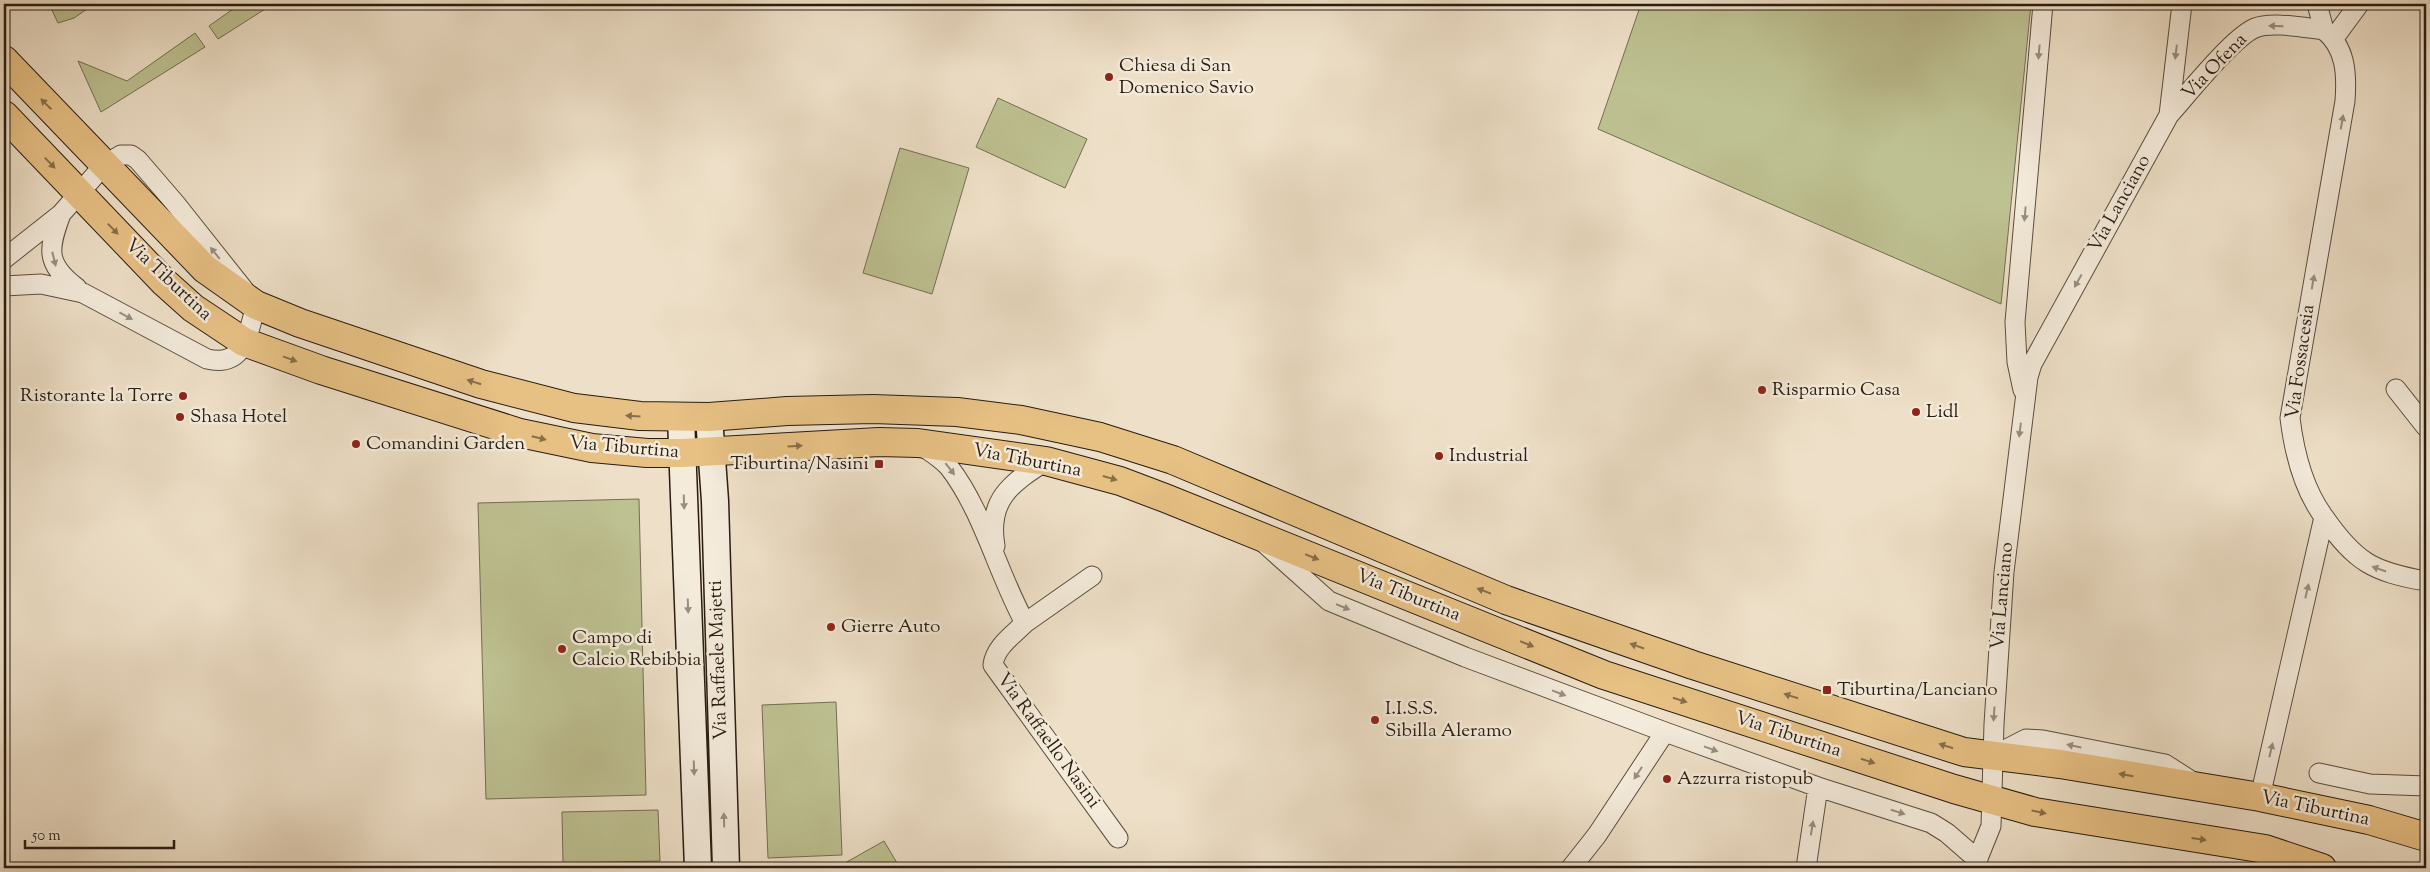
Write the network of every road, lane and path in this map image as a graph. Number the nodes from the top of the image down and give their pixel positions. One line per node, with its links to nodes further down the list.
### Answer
1 (2044, 4): 18 (street, Via Lanciano, one-way to 18)
2 (2182, 4): 8 (street, Via Lanciano, one-way to 8)
3 (2317, 4): 5 (street, Via Fossacesia)
4 (2359, 4): 5 (street)
5 (2329, 34): 8 (street, Via Ofena, one-way to 8); 26 (street, Via Fossacesia, one-way to 5)
6 (4, 60): 9 (main road, Via Tiburtina, one-way to 6)
7 (4, 115): 10 (main road, Via Tiburtina, one-way to 10)
8 (2169, 115): 18 (street, Via Lanciano, one-way to 18)
9 (104, 165): 10 (street); 15 (main road, Via Tiburtina, one-way to 9)
10 (79, 194): 11 (street); 16 (main road, Via Tiburtina, one-way to 16)
11 (61, 214): 12 (street); 14 (street, one-way to 14)
12 (4, 259)
13 (4, 286): 14 (street)
14 (83, 293): 16 (street, one-way to 16)
15 (256, 305): 16 (street); 19 (main road, Via Tiburtina, one-way to 15)
16 (244, 342): 24 (main road, Via Tiburtina, one-way to 24)
17 (2396, 389): 21 (street)
18 (2024, 394): 35 (street, Via Lanciano, one-way to 35)
19 (681, 417): 20 (main road, Via Tiburtina); 24 (street, Via Raffaele Majetti)
20 (709, 417): 23 (street, Via Raffaele Majetti); 35 (main road, Via Tiburtina, one-way to 20)
21 (2426, 427)
22 (918, 443): 23 (main road, Via Tiburtina, one-way to 22); 25 (main road, Via Tiburtina); 30 (street, one-way to 30)
23 (712, 452): 24 (main road, Via Tiburtina); 28 (street, Via Raffaele Majetti)
24 (682, 453): 29 (street, Via Raffaele Majetti, one-way to 29)
25 (1046, 461): 27 (main road, Via Tiburtina, one-way to 27); 30 (street)
26 (2324, 517): 32 (street, Via Fossacesia, one-way to 26); 39 (street, one-way to 26)
27 (1250, 532): 34 (street, Via Tiburtina, one-way to 34); 40 (main road, Via Tiburtina, one-way to 40)
28 (716, 555): 29 (street); 45 (street, Via Raffaele Majetti, one-way to 28)
29 (686, 557): 44 (street, Via Raffaele Majetti, one-way to 44)
30 (997, 557): 33 (street)
31 (1092, 576): 33 (street, Via Raffaello Nasini)
32 (2426, 581)
33 (1025, 622): 42 (street, Via Raffaello Nasini)
34 (1665, 732): 38 (street, Via Tiburtina, one-way to 38); 46 (street, one-way to 46)
35 (1994, 756): 39 (main road, Via Tiburtina, one-way to 35); 40 (street, Via Lanciano)
36 (2319, 773): 37 (street)
37 (2426, 786)
38 (1818, 787): 43 (street, Via Tiburtina, one-way to 43); 47 (street, one-way to 38)
39 (2260, 797): 41 (main road, Via Tiburtina)
40 (1992, 799): 43 (street, Via Lanciano); 48 (main road, Via Tiburtina, one-way to 48)
41 (2426, 837)
42 (1118, 838)
43 (1976, 864)
44 (698, 868)
45 (726, 868)
46 (1571, 868)
47 (1806, 868)
48 (2322, 868)

